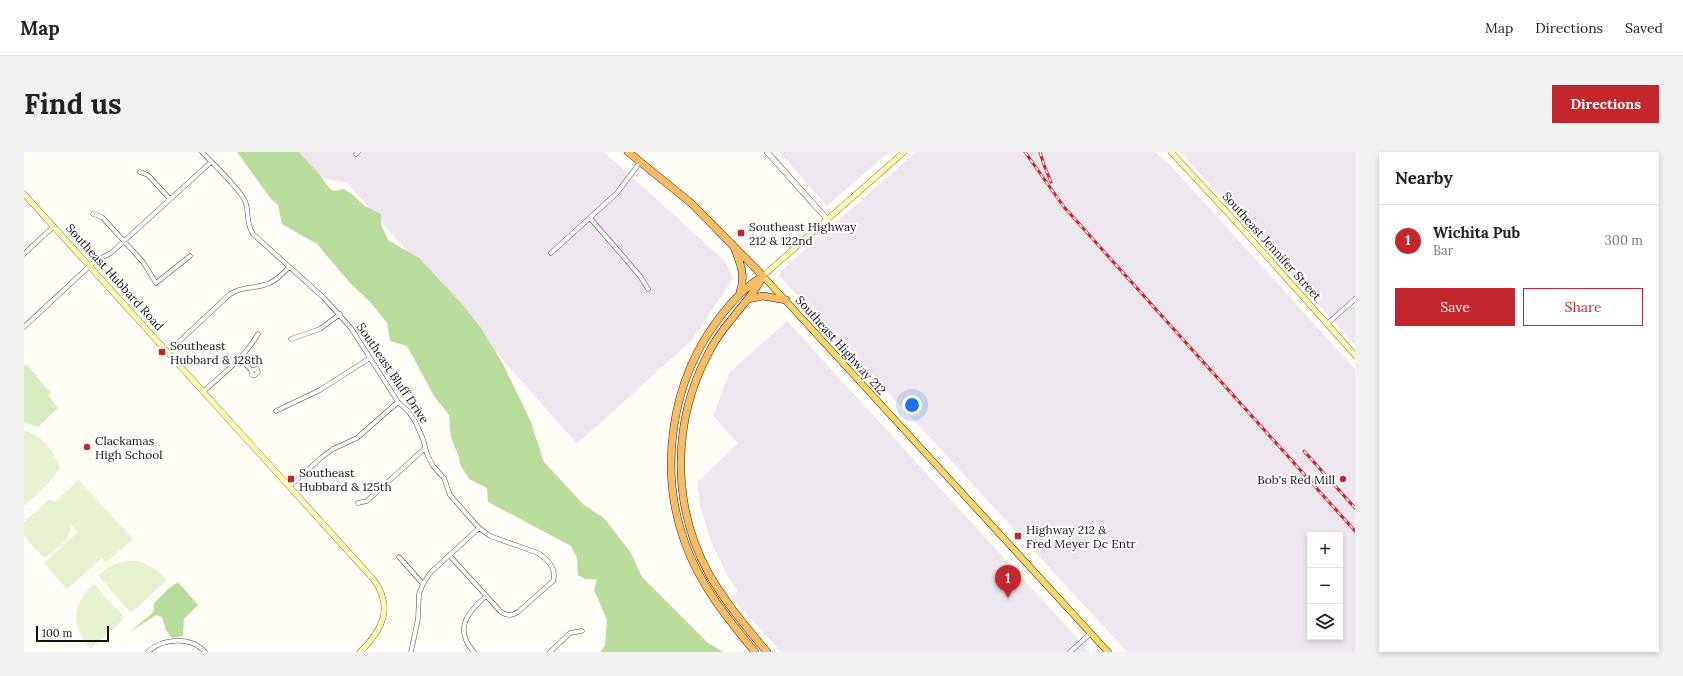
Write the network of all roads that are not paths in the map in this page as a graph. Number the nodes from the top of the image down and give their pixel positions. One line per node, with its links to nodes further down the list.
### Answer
1 (202, 152): 7 (street, Southeast Bluff Drive)
2 (628, 152): 6 (highway, Southeast Highway 212)
3 (767, 152): 13 (street)
4 (904, 152): 13 (main road)
5 (1171, 152): 29 (main road, Southeast Jennifer Street)
6 (641, 161): 12 (street); 16 (highway, Southeast Highway 212)
7 (211, 162): 10 (street); 21 (street, Southeast Bluff Drive)
8 (140, 172): 10 (street)
9 (24, 194): 14 (main road, Southeast Hubbard Road)
10 (170, 199): 15 (street)
11 (93, 214): 15 (street)
12 (590, 218): 17 (street); 23 (street)
13 (827, 219): 22 (main road)
14 (54, 226): 18 (street); 20 (main road, Southeast Hubbard Road)
15 (124, 241): 19 (street); 20 (street)
16 (733, 244): 22 (highway, Southeast Highway 212); 24 (highway)
17 (551, 253)
18 (24, 254)
19 (190, 256)
20 (90, 266): 30 (street); 33 (main road, Southeast Hubbard Road)
21 (289, 267): 28 (street, Southeast Bluff Drive); 33 (street)
22 (763, 276): 24 (highway); 25 (highway); 27 (main road, Southeast Highway 212)
23 (648, 289)
24 (740, 293): 57 (highway)
25 (748, 299): 27 (highway); 58 (highway)
26 (1355, 299): 29 (street)
27 (786, 300): 50 (main road, Southeast Highway 212)
28 (340, 314): 32 (street); 35 (street, Southeast Bluff Drive)
29 (1327, 324): 34 (main road, Southeast Jennifer Street)
30 (24, 327)
31 (258, 334): 36 (street)
32 (291, 339)
33 (168, 352): 38 (main road, Southeast Hubbard Road)
34 (1355, 355)
35 (370, 358): 39 (street, Southeast Bluff Drive); 40 (street)
36 (241, 359): 37 (street); 38 (street)
37 (251, 370)
38 (204, 391): 42 (main road, Southeast Hubbard Road)
39 (398, 402): 41 (street, Southeast Bluff Drive); 42 (street)
40 (276, 411)
41 (425, 448): 43 (street); 44 (street, Southeast Bluff Drive)
42 (290, 486): 53 (main road, Southeast Hubbard Road)
43 (358, 504)
44 (479, 528): 45 (street); 48 (street, Southeast Bluff Drive)
45 (449, 555): 47 (street); 48 (street)
46 (399, 557): 47 (street)
47 (423, 584): 54 (street)
48 (486, 596): 55 (street)
49 (582, 630): 56 (street)
50 (1091, 633): 59 (street); 60 (main road, Southeast Highway 212)
51 (148, 652): 52 (street)
52 (205, 652)
53 (360, 652)
54 (412, 652)
55 (474, 652)
56 (550, 652)
57 (755, 652)
58 (767, 652)
59 (1070, 652)
60 (1108, 652)

